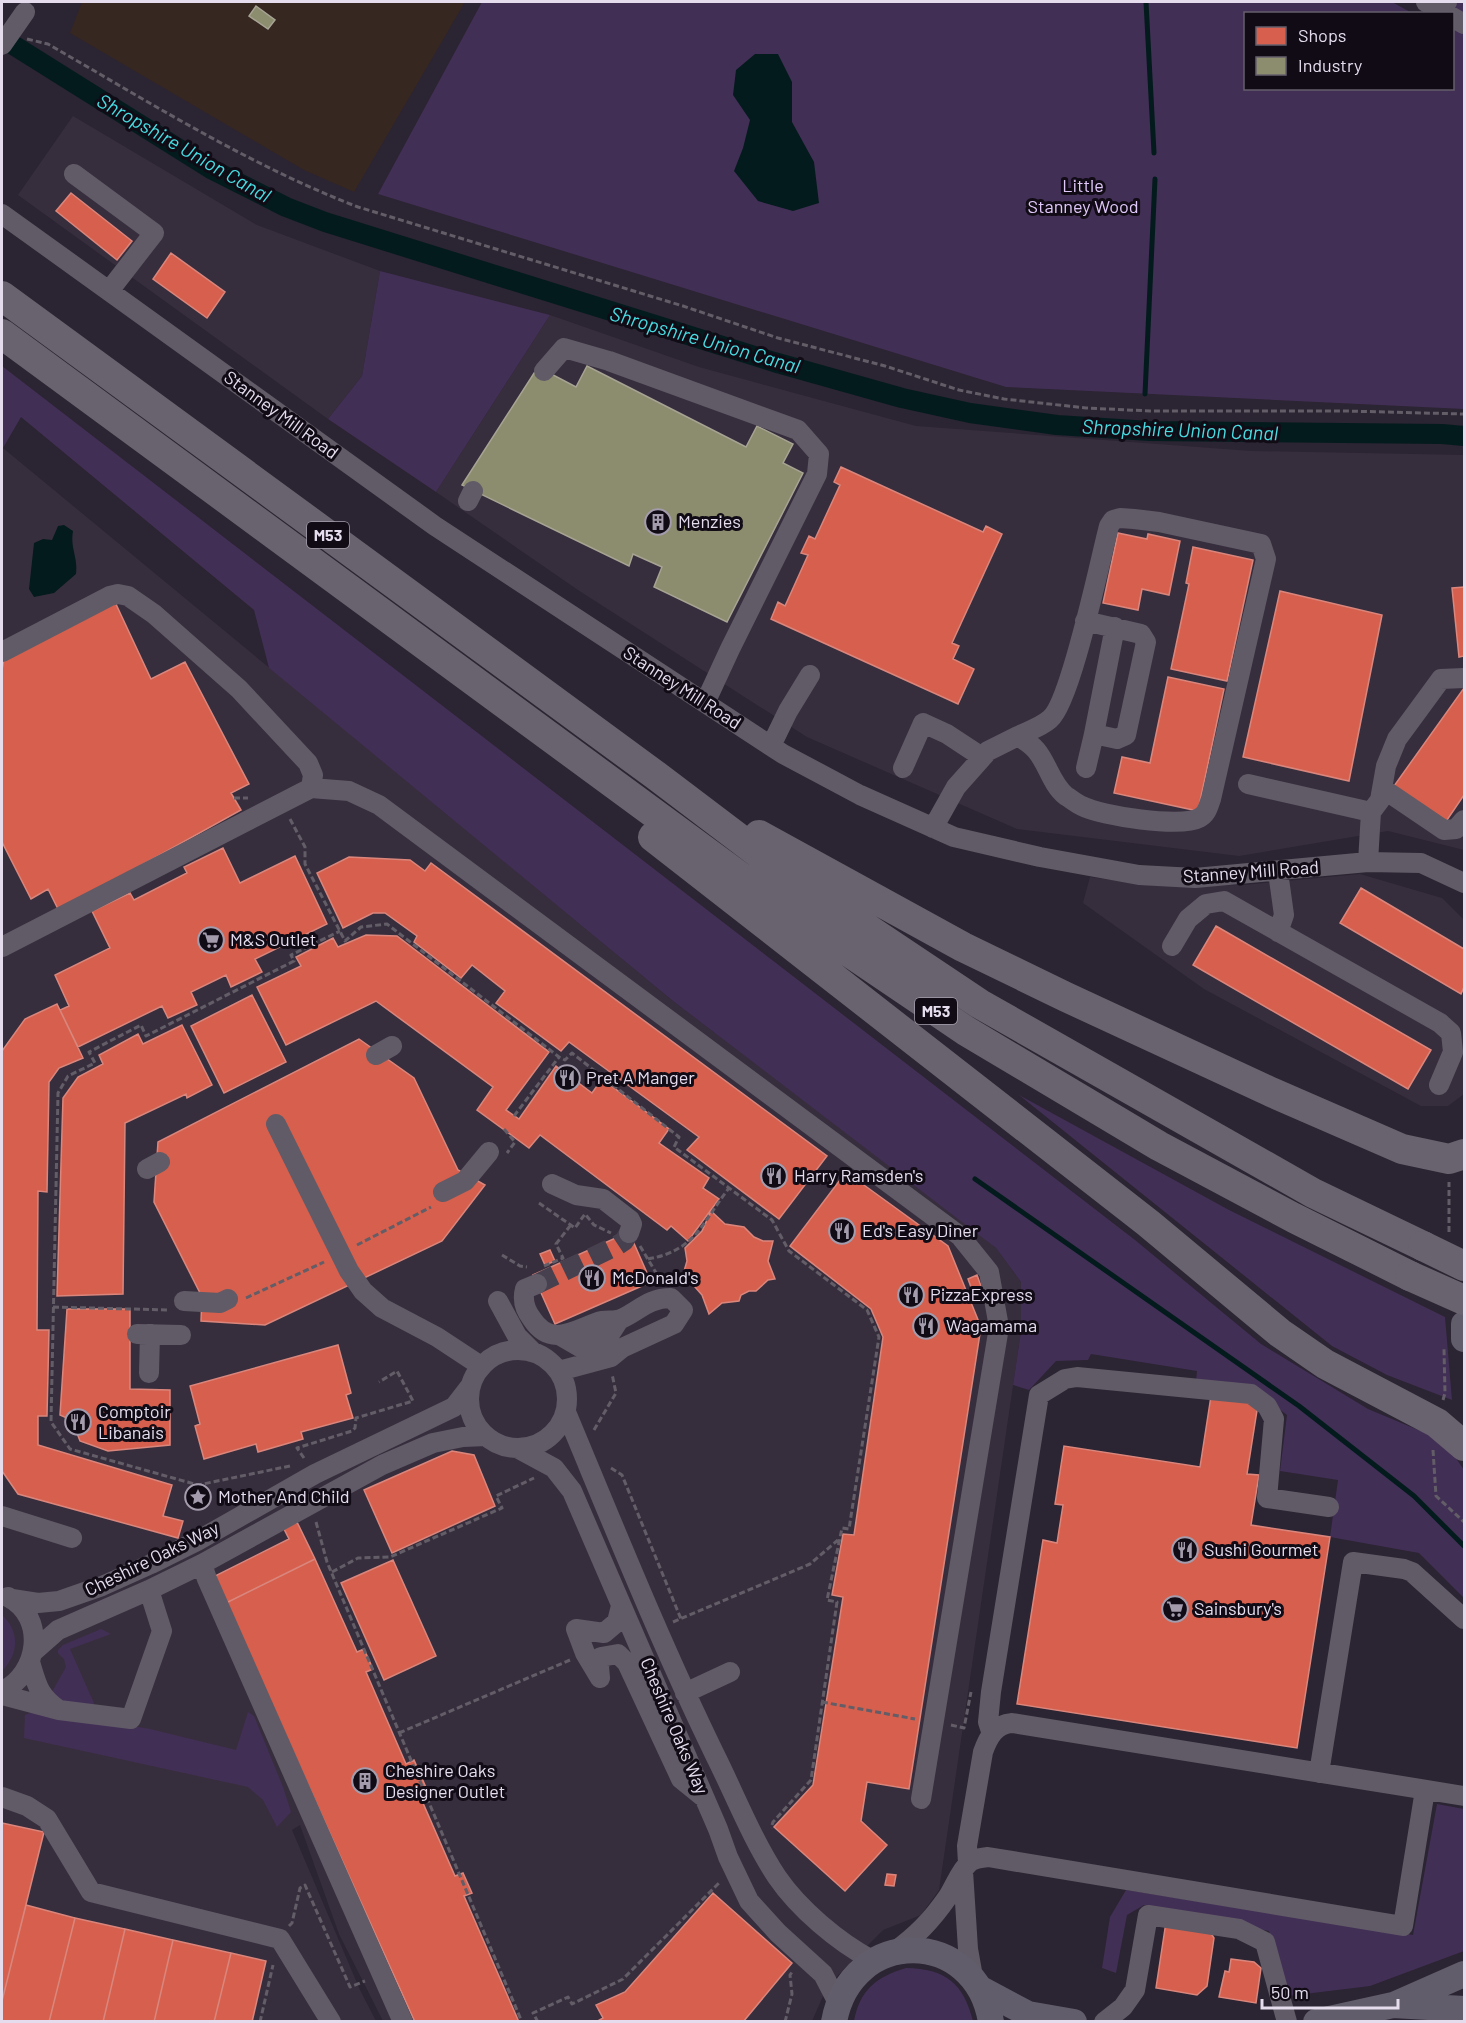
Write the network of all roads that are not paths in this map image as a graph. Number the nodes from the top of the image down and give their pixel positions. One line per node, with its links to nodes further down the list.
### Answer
1 (29, 7): 2 (street, bridge)
2 (2, 45)
3 (74, 174): 5 (street)
4 (2, 214): 5 (street, Stanney Mill Road)
5 (109, 291): 15 (street, Stanney Mill Road)
6 (2, 296): 22 (highway, M53)
7 (2, 334): 14 (highway, M53)
8 (544, 371): 15 (street)
9 (1085, 621): 10 (street); 17 (street); 17 (street)
10 (1115, 627): 16 (street); 16 (street)
11 (2, 652): 24 (street)
12 (810, 675): 18 (street)
13 (1464, 678): 25 (street)
14 (494, 695): 45 (highway, M53, bridge); 58 (highway)
15 (705, 703): 18 (street, Stanney Mill Road)
16 (1094, 734): 21 (street)
17 (1018, 736): 19 (street)
18 (771, 746): 28 (street, Stanney Mill Road)
19 (982, 757): 20 (street); 28 (street)
20 (903, 768)
21 (1086, 768)
22 (654, 774): 37 (highway); 42 (highway, M53, bridge)
23 (1248, 784): 26 (street)
24 (311, 788): 34 (street); 79 (street)
25 (1382, 788): 26 (street); 27 (street)
26 (1371, 812): 29 (street)
27 (1464, 820)
28 (933, 828): 30 (street, Stanney Mill Road)
29 (1368, 862): 30 (street, Stanney Mill Road); 31 (street, Stanney Mill Road)
30 (1278, 872): 32 (street)
31 (1464, 883)
32 (1278, 932): 33 (street); 35 (street)
33 (1172, 946)
34 (2, 947)
35 (1439, 1085)
36 (276, 1124): 52 (street)
37 (1464, 1154)
38 (495, 1156): 40 (street)
39 (552, 1184): 41 (street)
40 (440, 1198)
41 (627, 1237)
42 (1464, 1266)
43 (534, 1273): 53 (street)
44 (235, 1299): 47 (street)
45 (1464, 1300)
46 (498, 1301): 51 (street)
47 (179, 1306)
48 (1464, 1324): 50 (main road)
49 (181, 1335): 54 (street)
50 (1464, 1339)
51 (532, 1352): 52 (street); 53 (street)
52 (481, 1366): 55 (street)
53 (559, 1371): 56 (street)
54 (149, 1373)
55 (471, 1385): 57 (street); 65 (street, Cheshire Oaks Way)
56 (566, 1412): 59 (street); 71 (street, Cheshire Oaks Way)
57 (486, 1436): 59 (street); 63 (street, Cheshire Oaks Way)
58 (1464, 1446)
59 (517, 1448): 66 (street, Cheshire Oaks Way)
60 (1329, 1507): 74 (street)
61 (2, 1516): 62 (street)
62 (72, 1538)
63 (202, 1564): 64 (street, Cheshire Oaks Way); 89 (street)
64 (149, 1590): 68 (street, Cheshire Oaks Way); 73 (street)
65 (7, 1596): 68 (street)
66 (621, 1606): 80 (street, Cheshire Oaks Way); 80 (street)
67 (1464, 1619): 75 (street)
68 (32, 1657): 70 (street, Cheshire Oaks Way); 73 (street)
69 (730, 1672): 71 (street)
70 (2, 1691)
71 (685, 1693): 82 (street, Cheshire Oaks Way)
72 (2, 1695): 73 (street)
73 (59, 1710)
74 (992, 1734): 75 (street); 81 (street)
75 (1319, 1773): 76 (street)
76 (1425, 1790): 77 (street); 81 (street)
77 (1464, 1796)
78 (2, 1797): 88 (street)
79 (921, 1799)
80 (706, 1800): 87 (street, Cheshire Oaks Way)
81 (965, 1867): 82 (street); 84 (street)
82 (883, 1956): 84 (main road); 87 (main road)
83 (1464, 1974): 85 (main road)
84 (977, 1983): 90 (main road); 91 (main road)
85 (1393, 2005): 86 (main road); 94 (main road)
86 (1464, 2010)
87 (836, 2012)
88 (331, 2022)
89 (402, 2022)
90 (991, 2022)
91 (1074, 2022)
92 (1104, 2022): 93 (street)
93 (1287, 2022)
94 (1316, 2022)

